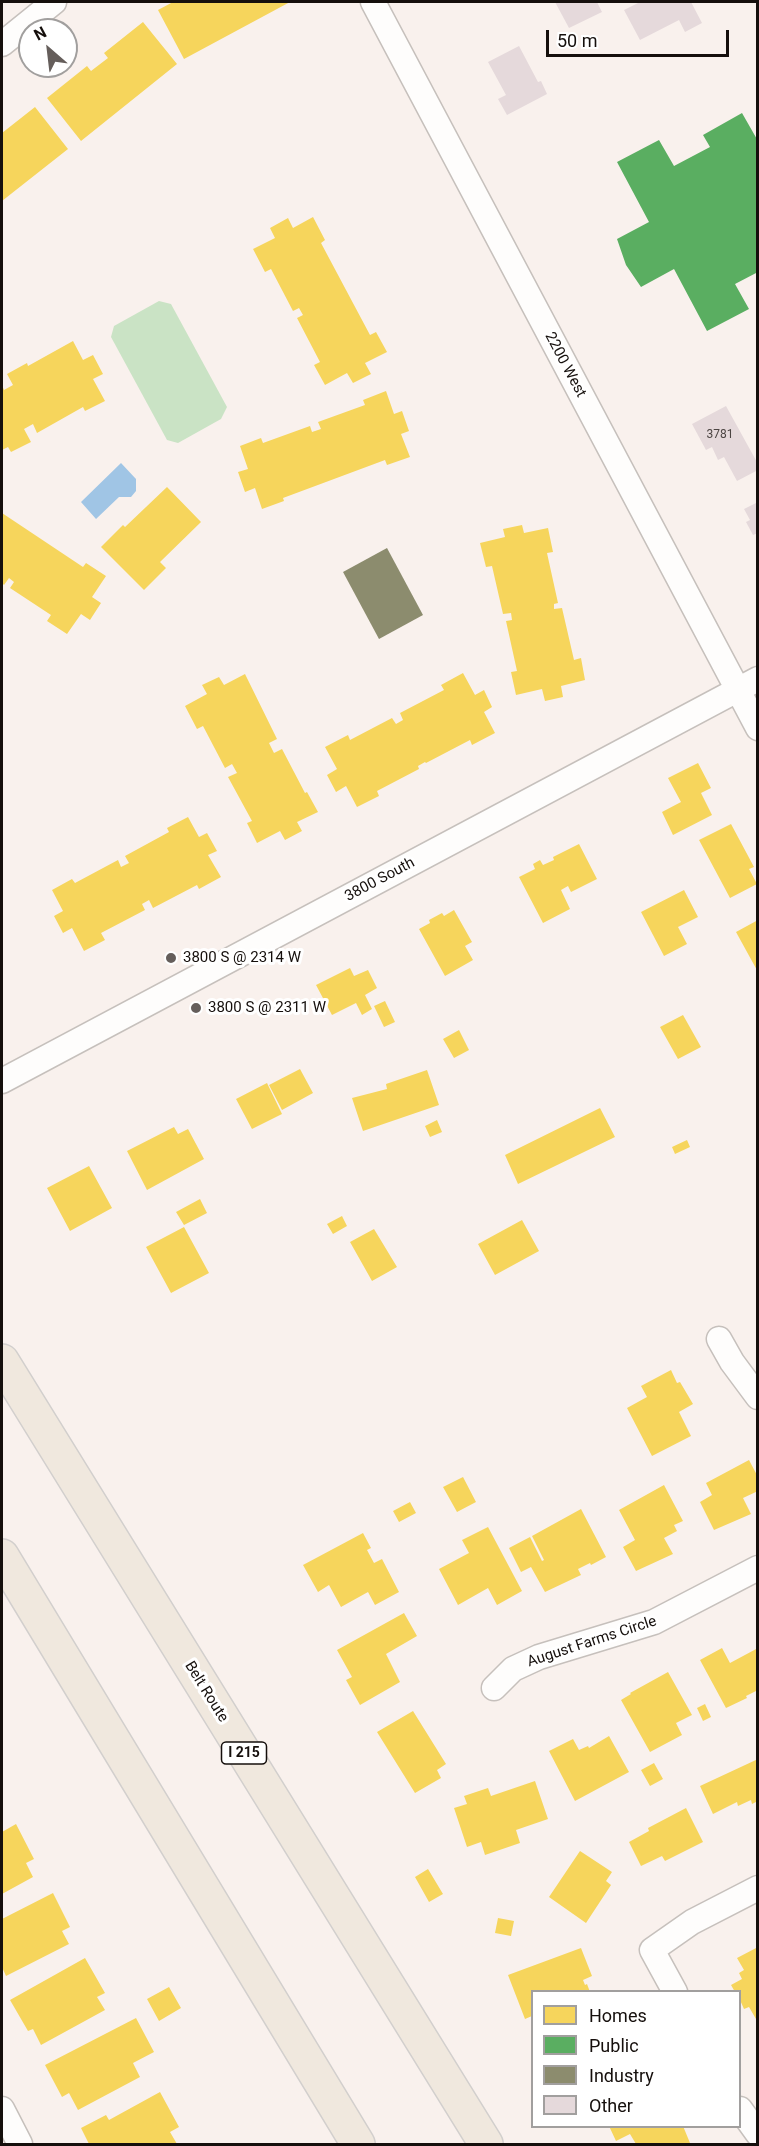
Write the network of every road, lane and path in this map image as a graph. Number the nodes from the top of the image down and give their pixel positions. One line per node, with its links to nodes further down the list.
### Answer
1 (54, 2): 3 (street)
2 (373, 2): 4 (street, 2200 West)
3 (2, 44)
4 (747, 684): 5 (street, 2200 West); 6 (street, 3800 South)
5 (758, 728)
6 (2, 1081)
7 (719, 1339): 9 (street)
8 (2, 1361): 20 (highway, Belt Route / I 215)
9 (758, 1397)
10 (2, 1556): 19 (highway)
11 (758, 1568): 12 (street, August Farms Circle)
12 (494, 1688)
13 (758, 1888): 14 (street)
14 (674, 1990)
15 (2, 2109): 18 (street)
16 (741, 2110): 17 (street)
17 (758, 2134)
18 (20, 2145)
19 (358, 2145)
20 (486, 2145)

